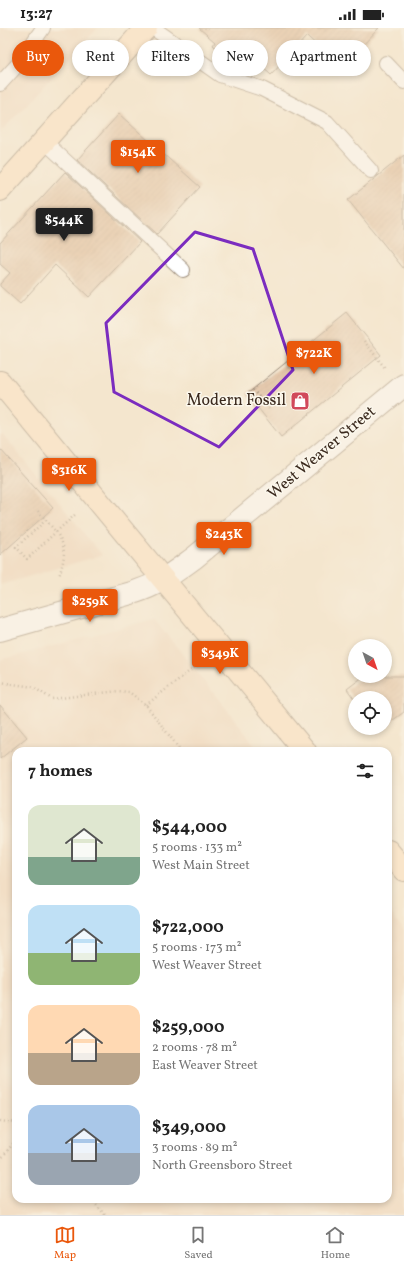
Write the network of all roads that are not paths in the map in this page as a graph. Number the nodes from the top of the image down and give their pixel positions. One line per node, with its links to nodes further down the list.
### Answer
1 (43, 28): 6 (lane)
2 (146, 28): 7 (main road)
3 (153, 28): 8 (lane)
4 (386, 63): 5 (lane)
5 (404, 82)
6 (0, 84)
7 (44, 141): 9 (main road); 10 (lane)
8 (371, 171)
9 (0, 190)
10 (183, 270)
11 (0, 382): 13 (main road)
12 (404, 385): 13 (street, West Weaver Street)
13 (164, 580): 14 (street, West Weaver Street); 15 (main road)
14 (0, 630)
15 (302, 747)
16 (392, 856): 17 (main road)
17 (404, 870)

